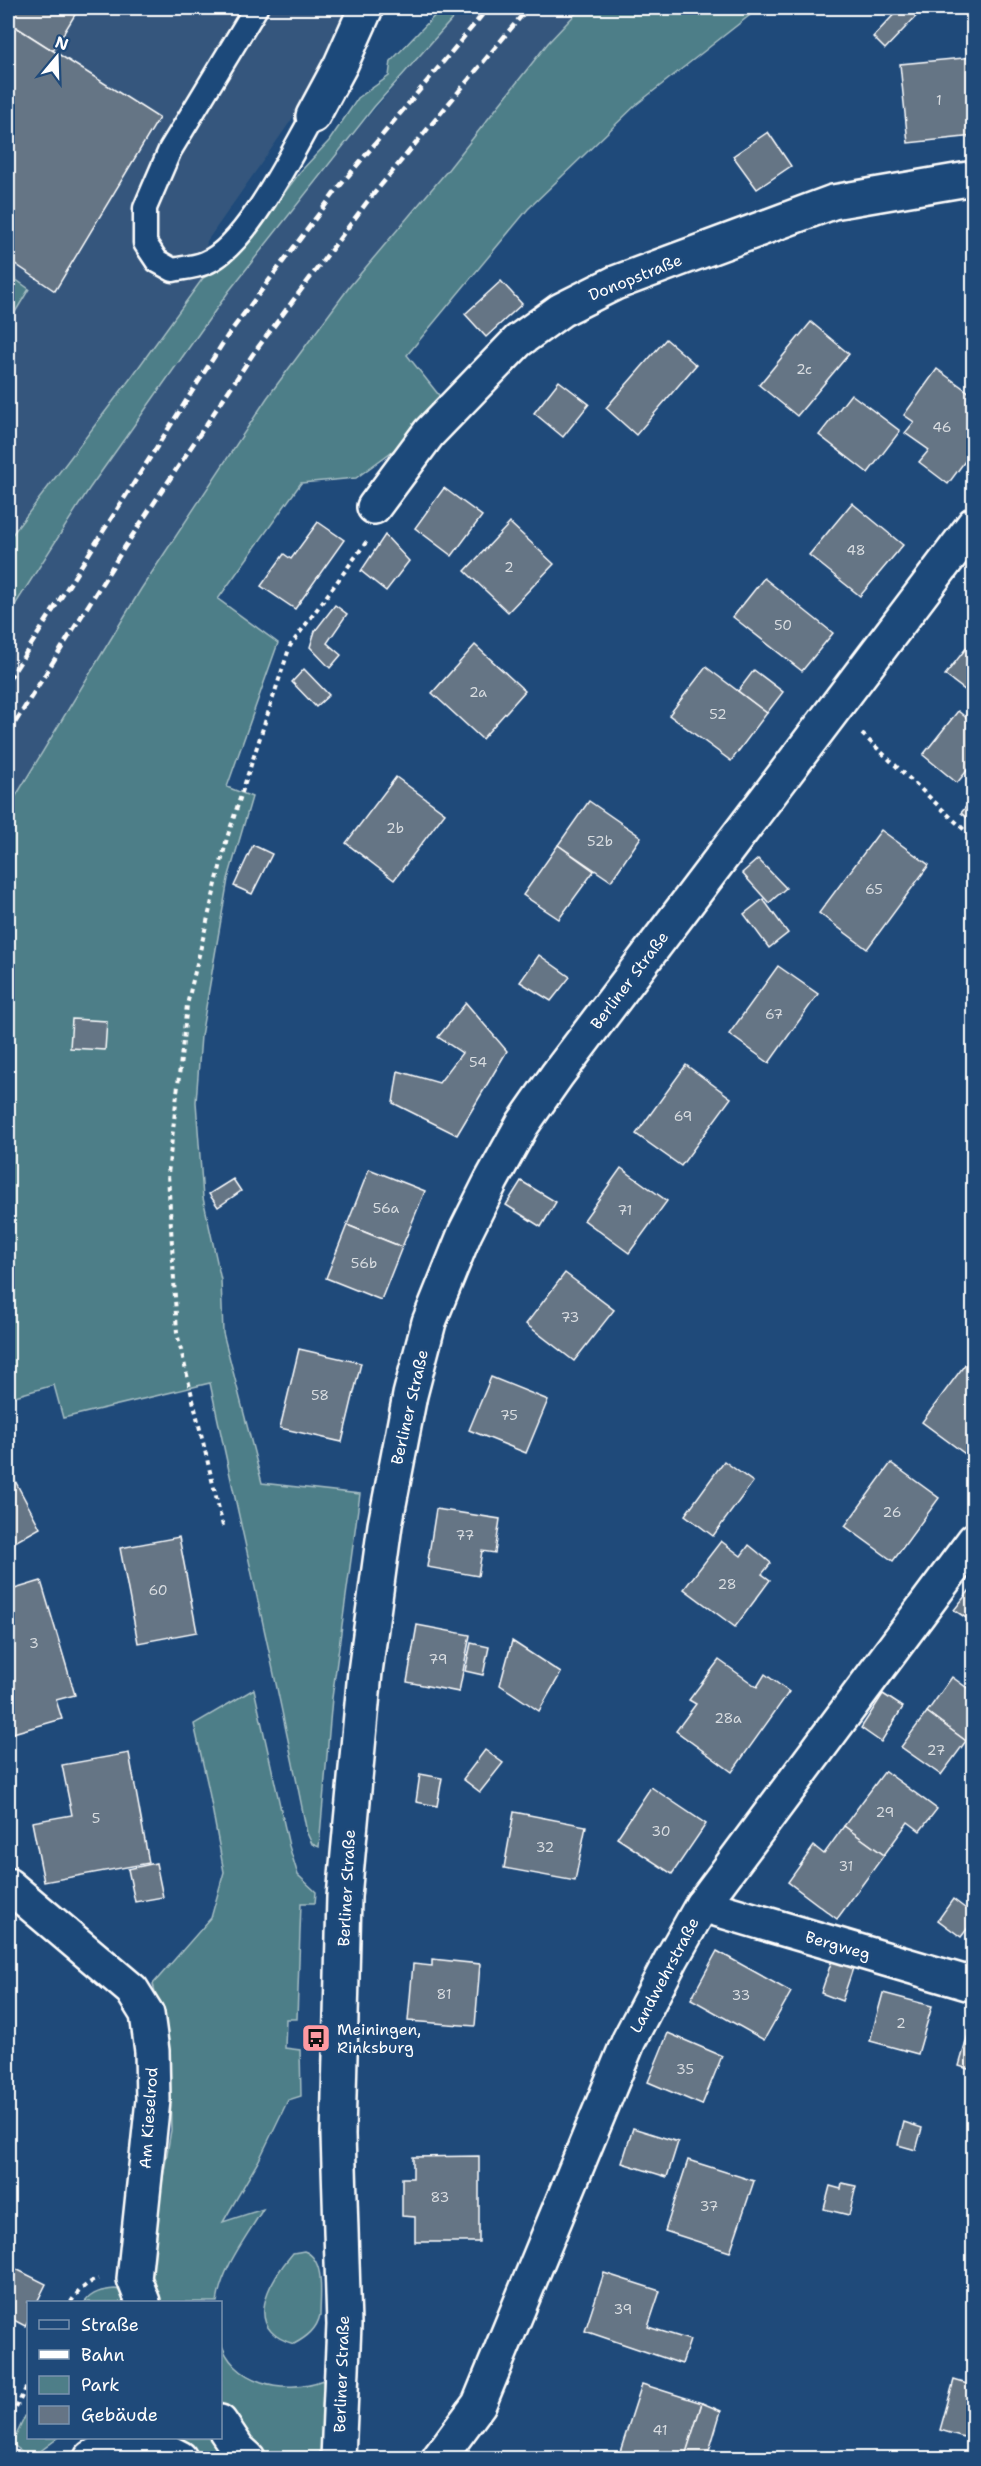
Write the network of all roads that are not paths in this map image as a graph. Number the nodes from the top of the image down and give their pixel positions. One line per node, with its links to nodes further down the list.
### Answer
1 (256, 8): 3 (lane)
2 (366, 8): 3 (street)
3 (313, 116)
4 (974, 178): 5 (street, Donopstraße)
5 (374, 507)
6 (974, 524): 16 (street, Berliner Straße)
7 (974, 1540): 9 (street, Landwehrstraße)
8 (8, 1885): 11 (street, Am Kieselrod)
9 (702, 1905): 10 (street, Bergweg); 17 (street, Landwehrstraße)
10 (974, 1985)
11 (143, 2301)
12 (222, 2425): 15 (street)
13 (92, 2458): 14 (street)
14 (180, 2458)
15 (248, 2458)
16 (338, 2458)
17 (439, 2458)

